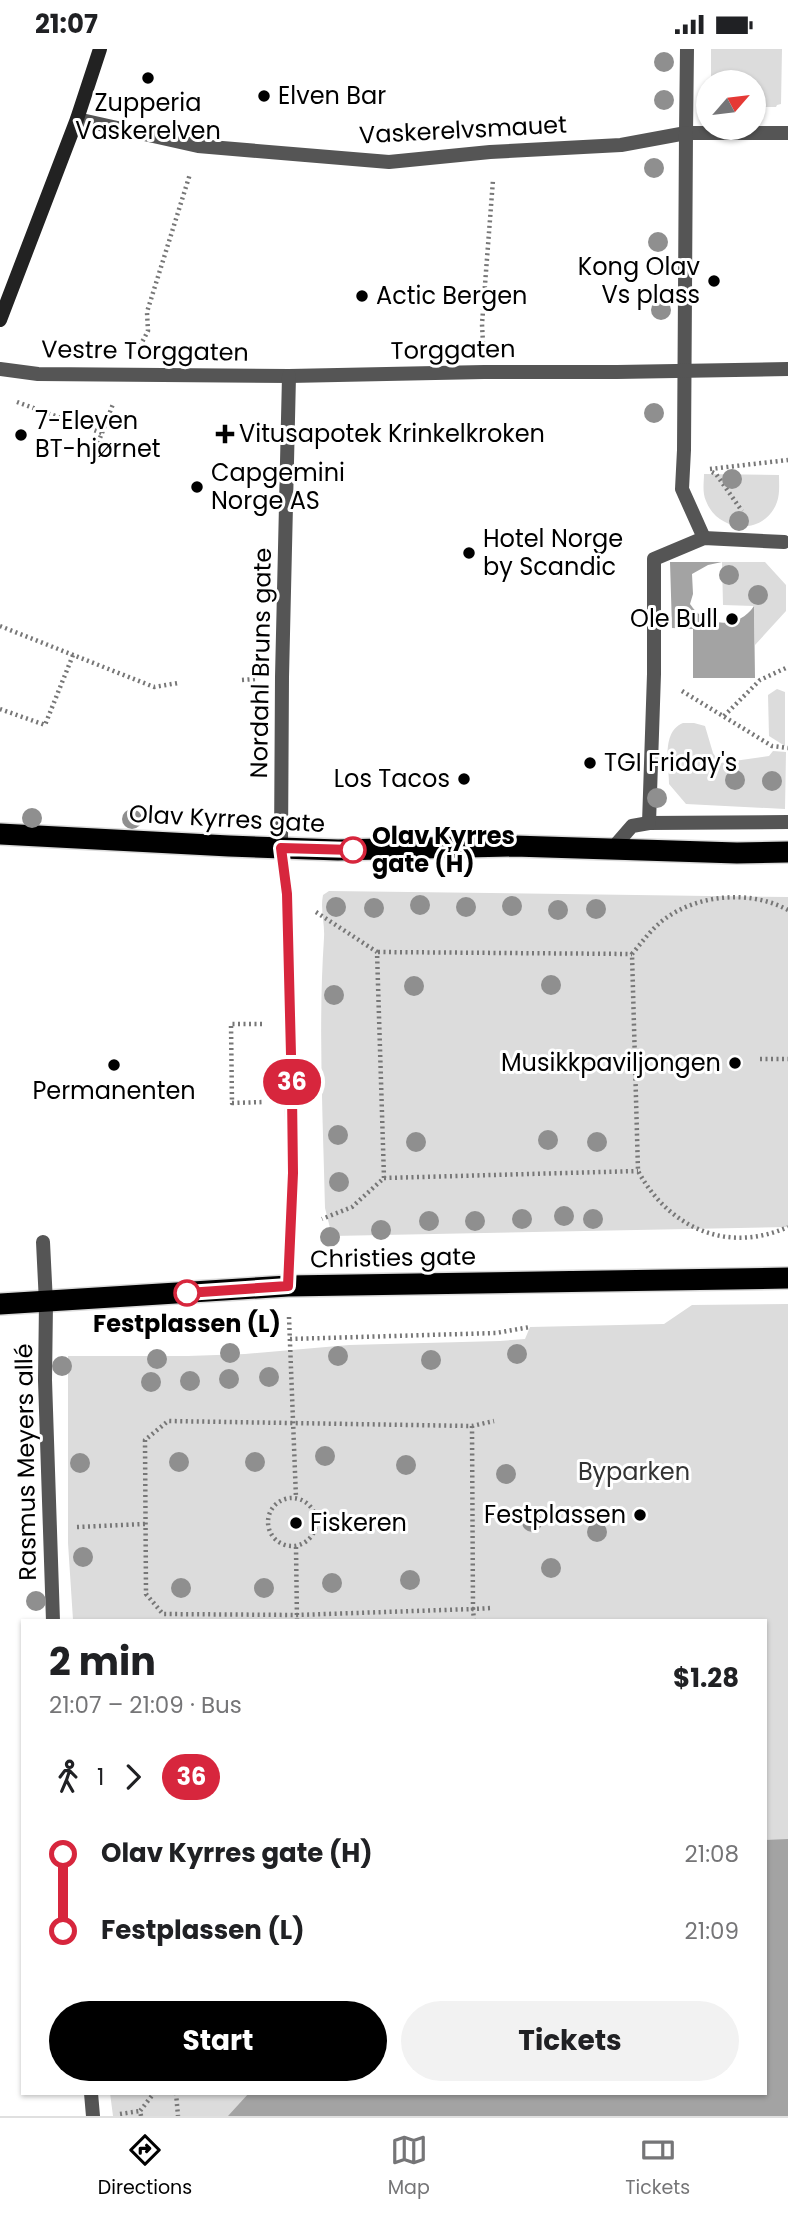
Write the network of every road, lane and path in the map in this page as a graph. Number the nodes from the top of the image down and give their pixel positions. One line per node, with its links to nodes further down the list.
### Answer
1 (100, 49): 3 (main road)
2 (687, 49): 4 (street)
3 (77, 119): 6 (street, Vaskerelvsmauet); 8 (main road)
4 (686, 132): 5 (street, Vaskerelvsmauet); 7 (street, Vaskerelvsmauet); 12 (street)
5 (788, 133)
6 (198, 146): 7 (street, Vaskerelvsmauet); 13 (path)
7 (490, 152): 11 (path)
8 (0, 320)
9 (0, 369): 13 (street, Vestre Torggaten)
10 (788, 369): 12 (street)
11 (484, 372): 12 (street, Torggaten); 14 (street, Torggaten)
12 (683, 372): 23 (street)
13 (126, 375): 14 (street, Vestre Torggaten)
14 (289, 376): 38 (street, Nordahl Bruns gate)
15 (113, 403): 17 (path)
16 (20, 404): 17 (path)
17 (102, 433): 18 (path)
18 (93, 455)
19 (788, 460): 20 (path)
20 (705, 469)
21 (716, 474): 22 (path)
22 (746, 517)
23 (704, 538): 24 (street); 30 (street)
24 (787, 541)
25 (0, 626): 27 (path)
26 (29, 628): 27 (path)
27 (23, 636): 28 (path)
28 (73, 655): 31 (path); 32 (path)
29 (788, 667): 33 (path)
30 (654, 674): 33 (path); 36 (street)
31 (178, 683)
32 (0, 709)
33 (724, 716): 34 (path)
34 (788, 748)
35 (788, 822): 36 (street)
36 (649, 823): 39 (street)
37 (0, 834): 38 (highway, Olav Kyrres gate)
38 (281, 848): 39 (highway, Olav Kyrres gate); 55 (street, Nordahl Bruns gate)
39 (612, 849): 40 (highway, Olav Kyrres gate)
40 (788, 852)
41 (788, 910): 44 (path)
42 (315, 912): 43 (path)
43 (377, 952): 44 (path); 50 (path)
44 (632, 954): 49 (path)
45 (255, 1024): 48 (path)
46 (760, 1059): 47 (path)
47 (788, 1059)
48 (258, 1103)
49 (638, 1171): 50 (path); 52 (path)
50 (384, 1178): 51 (path)
51 (322, 1219)
52 (788, 1227)
53 (43, 1242): 56 (street, Rasmus Meyers allé)
54 (788, 1279): 55 (highway, Christies gate)
55 (288, 1286): 56 (highway, Christies gate); 59 (path)
56 (46, 1303): 57 (highway, Christies gate); 65 (street, Rasmus Meyers allé)
57 (0, 1304)
58 (530, 1327): 59 (path)
59 (290, 1339): 61 (path)
60 (494, 1421): 62 (path)
61 (294, 1422): 62 (path); 63 (path); 64 (path)
62 (472, 1426): 68 (path)
63 (296, 1498): 66 (path); 66 (path)
64 (145, 1524): 65 (path); 69 (path)
65 (48, 1529): 70 (street, Rasmus Meyers allé)
66 (296, 1547): 69 (path)
67 (492, 1608): 68 (path)
68 (473, 1609): 69 (path); 71 (path)
69 (298, 1618)
70 (53, 1619)
71 (474, 1619)
72 (91, 2095): 75 (street)
73 (152, 2095): 76 (path)
74 (176, 2095): 77 (path)
75 (93, 2116)
76 (141, 2116)
77 (178, 2116)

